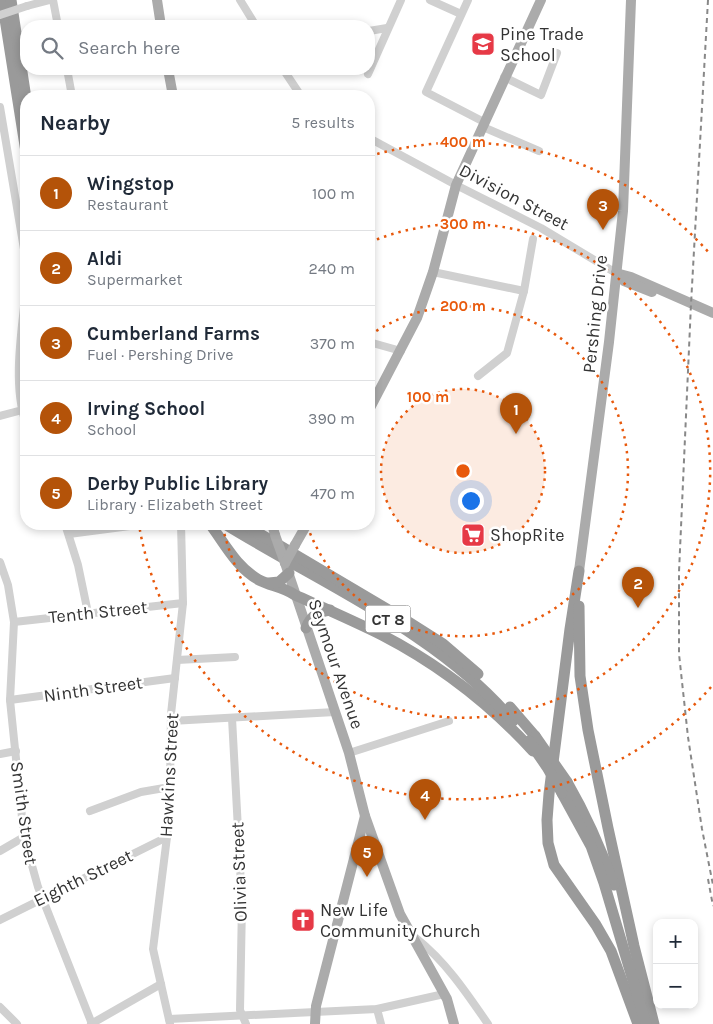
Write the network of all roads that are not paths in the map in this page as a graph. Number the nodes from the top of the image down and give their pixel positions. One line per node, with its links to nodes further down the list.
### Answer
1 (2, 0): 33 (highway)
2 (11, 0): 19 (highway)
3 (15, 0): 19 (highway)
4 (51, 0): 13 (street, bridge); 14 (street)
5 (156, 0): 15 (main road)
6 (240, 0): 16 (street)
7 (401, 0): 17 (street)
8 (430, 0): 12 (street)
9 (468, 0): 12 (street)
10 (541, 0): 27 (main road)
11 (631, 0): 42 (main road, Pershing Drive)
12 (461, 14): 34 (street)
13 (0, 15)
14 (56, 20)
15 (160, 20)
16 (252, 20)
17 (388, 28): 18 (street); 21 (street)
18 (375, 30)
19 (16, 33): 22 (highway)
20 (557, 53): 27 (street)
21 (375, 58)
22 (20, 59)
23 (22, 75): 28 (highway)
24 (68, 75): 29 (street)
25 (169, 75): 30 (main road)
26 (287, 75): 31 (street)
27 (504, 78): 34 (main road)
28 (25, 90)
29 (71, 90)
30 (172, 90)
31 (297, 90)
32 (0, 106): 35 (street)
33 (20, 114)
34 (484, 124): 37 (street); 38 (main road)
35 (1, 126): 39 (street)
36 (375, 141): 38 (street, Division Street)
37 (539, 152)
38 (456, 185): 41 (main road); 42 (street, Division Street)
39 (20, 233)
40 (534, 239): 43 (street)
41 (433, 272): 43 (street); 46 (main road)
42 (616, 273): 44 (main road, Division Street); 64 (main road, Pershing Drive)
43 (524, 292): 48 (street)
44 (713, 313)
45 (375, 344): 46 (street)
46 (401, 351): 50 (main road)
47 (20, 370): 49 (street)
48 (478, 376)
49 (20, 389)
50 (375, 399)
51 (20, 411): 52 (street)
52 (0, 416)
53 (67, 530): 61 (street)
54 (100, 530): 61 (street)
55 (181, 530): 67 (street, Hawkins Street)
56 (214, 530): 65 (highway)
57 (235, 530): 80 (highway, CT 8)
58 (253, 530): 80 (highway, CT 8)
59 (274, 530): 63 (main road, Seymour Avenue, bridge)
60 (303, 530): 63 (main road, bridge)
61 (69, 534): 69 (street)
62 (0, 562): 70 (street, Smith Street)
63 (287, 568): 65 (highway); 66 (main road, Seymour Avenue)
64 (579, 571): 94 (highway); 101 (highway)
65 (264, 582): 66 (highway)
66 (295, 595): 68 (highway); 71 (main road, Seymour Avenue)
67 (183, 603): 69 (street, Tenth Street); 73 (street, Hawkins Street)
68 (330, 610): 71 (highway); 80 (highway)
69 (88, 613): 70 (street, Tenth Street)
70 (14, 622): 75 (street, Smith Street)
71 (306, 628): 76 (main road, Seymour Avenue)
72 (235, 657): 73 (street)
73 (178, 660): 74 (street, Hawkins Street)
74 (175, 678): 75 (street, Ninth Street); 78 (street, Hawkins Street)
75 (10, 700): 81 (street, Smith Street)
76 (335, 712): 77 (street); 82 (main road, Seymour Avenue)
77 (232, 718): 78 (street); 100 (street, Olivia Street)
78 (171, 721): 84 (street, Hawkins Street)
79 (449, 721): 82 (street)
80 (530, 741): 85 (highway, CT 8, bridge); 85 (highway, CT 8, bridge)
81 (16, 751): 83 (street); 88 (street, Smith Street)
82 (349, 753): 87 (main road, Seymour Avenue)
83 (0, 754)
84 (170, 787): 86 (street); 89 (street, Hawkins Street)
85 (564, 787): 94 (highway, CT 8); 103 (highway, CT 8)
86 (90, 811)
87 (365, 816): 93 (main road, Seymour Avenue); 99 (main road)
88 (24, 837): 90 (street); 91 (street, Smith Street)
89 (167, 837): 91 (street, Eighth Street); 95 (street, Hawkins Street)
90 (0, 851)
91 (42, 899): 92 (street, Eighth Street); 105 (street, Smith Street)
92 (0, 920)
93 (411, 934): 96 (main road, Seymour Avenue); 110 (street)
94 (634, 946): 103 (highway, CT 8)
95 (161, 984): 102 (street, Hawkins Street); 105 (street)
96 (444, 994): 98 (street); 109 (main road, Seymour Avenue)
97 (0, 1007): 104 (street)
98 (377, 1009): 99 (street); 108 (street)
99 (315, 1012): 100 (street); 107 (main road)
100 (242, 1015): 102 (street); 106 (street, Olivia Street)
101 (636, 1019)
102 (170, 1021)
103 (650, 1021)
104 (17, 1024)
105 (92, 1024)
106 (246, 1024)
107 (315, 1024)
108 (380, 1024)
109 (454, 1024)
110 (488, 1024)

